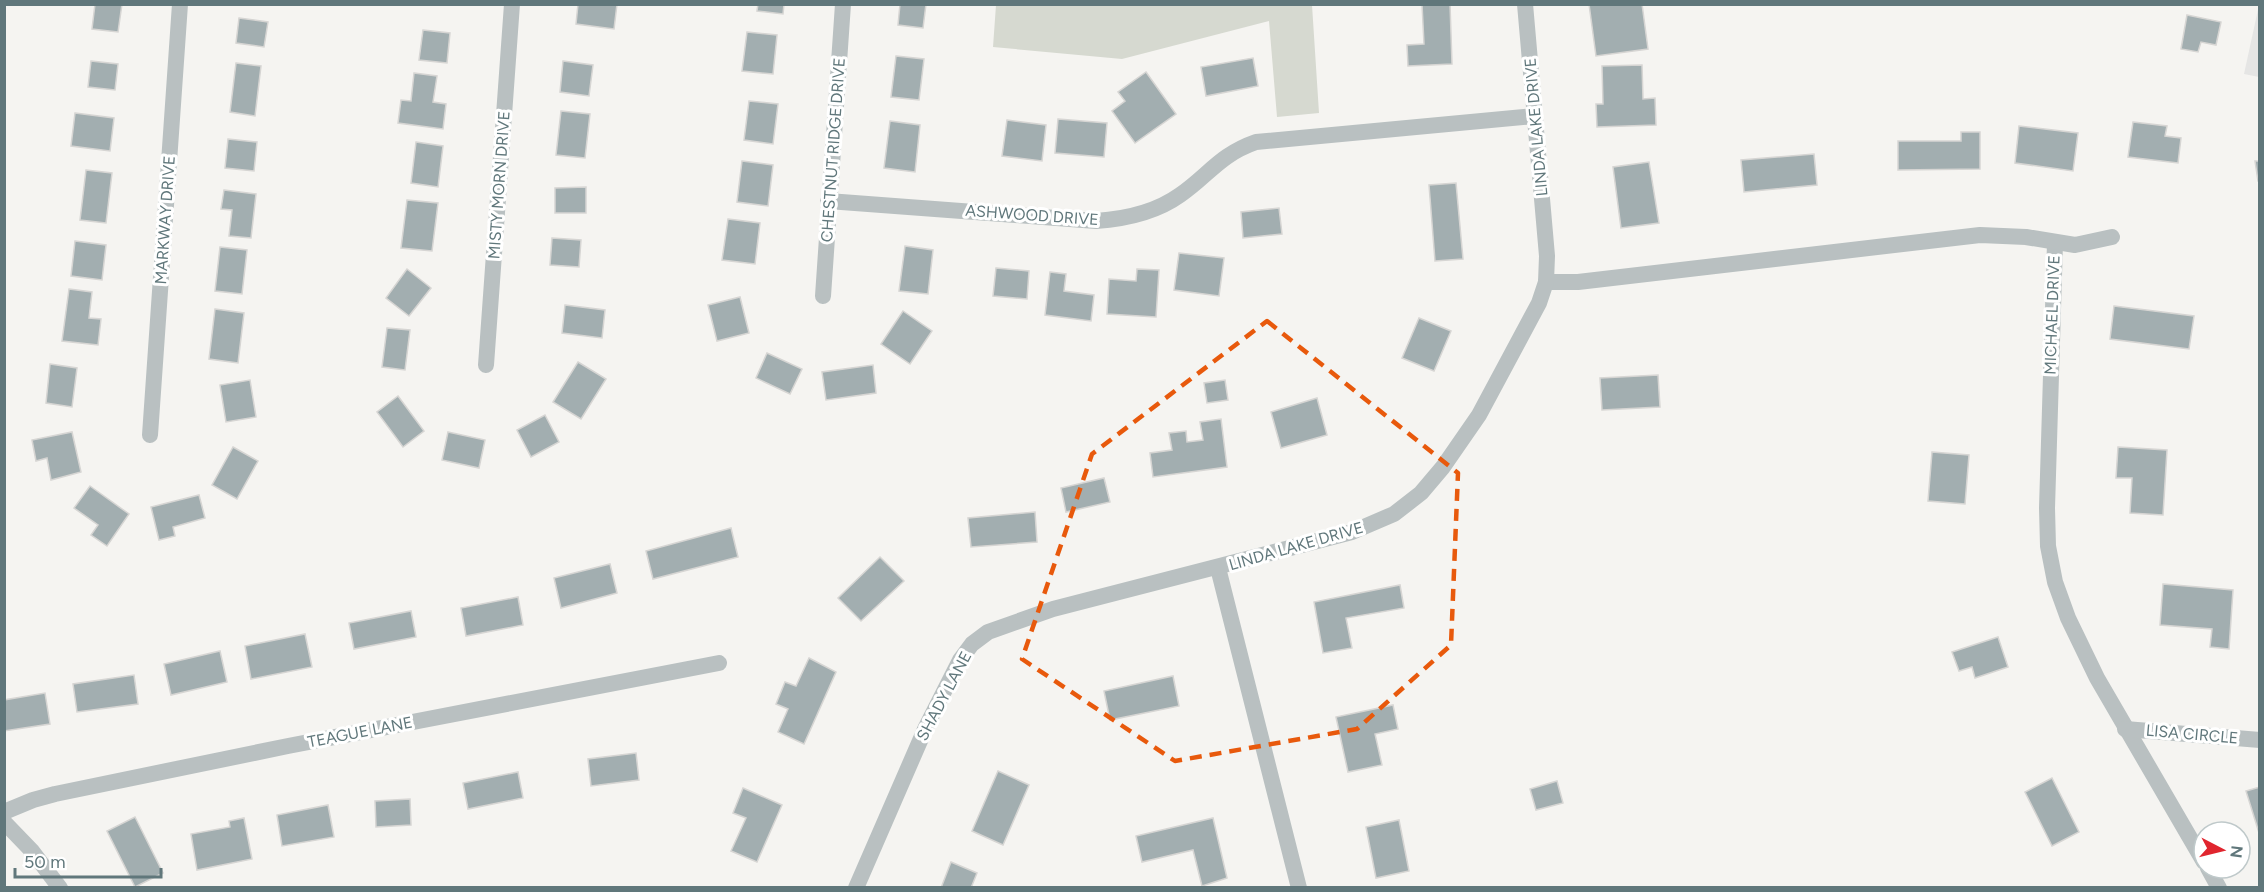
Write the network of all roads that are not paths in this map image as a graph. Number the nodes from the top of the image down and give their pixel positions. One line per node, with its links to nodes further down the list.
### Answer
1 (180, 4): 12 (street, MARKWAY DRIVE)
2 (512, 4): 11 (street, MISTY MORN DRIVE)
3 (843, 4): 6 (street, CHESTNUT RIDGE DRIVE)
4 (1525, 4): 5 (street, LINDA LAKE DRIVE)
5 (1535, 116): 6 (street, ASHWOOD DRIVE); 9 (street, LINDA LAKE DRIVE)
6 (828, 201): 10 (street, CHESTNUT RIDGE DRIVE)
7 (2112, 237): 8 (street)
8 (2055, 243): 9 (street, MICHAEL DRIVE); 15 (street, MICHAEL DRIVE)
9 (1546, 282): 13 (street, LINDA LAKE DRIVE)
10 (823, 296)
11 (486, 365)
12 (150, 435)
13 (1218, 568): 21 (street, SHADY LANE); 22 (street, LINDA LAKE DRIVE)
14 (719, 663): 17 (street, TEAGUE LANE)
15 (2125, 729): 16 (street, LISA CIRCLE); 19 (street, MICHAEL DRIVE)
16 (2259, 740)
17 (4, 812)
18 (4, 822): 20 (street)
19 (2192, 842)
20 (60, 888)
21 (856, 888)
22 (1299, 888)

